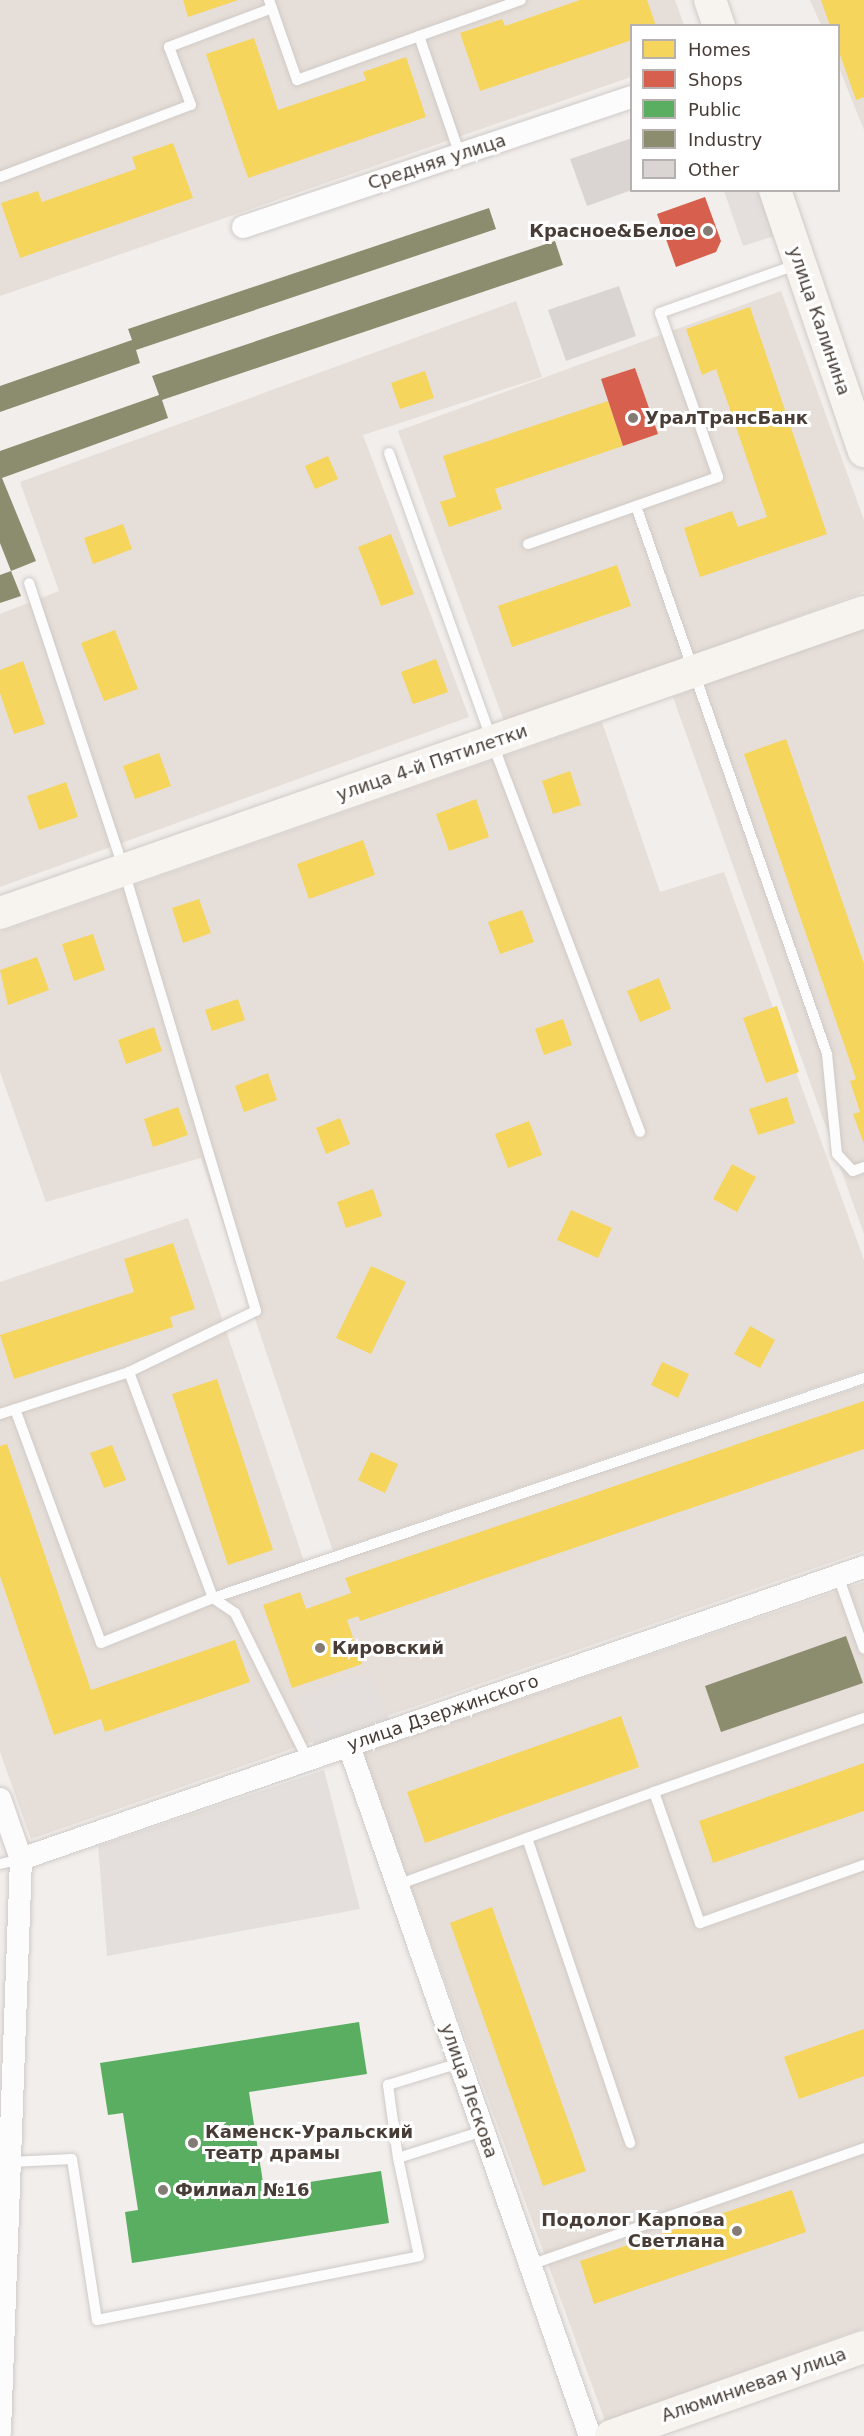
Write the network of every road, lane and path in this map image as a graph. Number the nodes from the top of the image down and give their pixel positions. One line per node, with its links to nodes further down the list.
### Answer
1 (521, 0): 5 (lane)
2 (710, 0): 4 (street)
3 (270, 4): 5 (lane); 8 (lane)
4 (718, 24)
5 (419, 36): 7 (lane)
6 (630, 98): 7 (street, Средняя улица)
7 (460, 155): 10 (street, Средняя улица)
8 (0, 177)
9 (776, 192): 11 (street, улица Калинина)
10 (243, 227)
11 (800, 264): 12 (street, улица Калинина); 14 (lane)
12 (864, 451)
13 (389, 453): 19 (lane)
14 (636, 506): 15 (lane); 18 (lane)
15 (528, 544)
16 (29, 583): 20 (lane)
17 (864, 612): 18 (street, улица 4-й Пятилетки)
18 (694, 672): 19 (street, улица 4-й Пятилетки); 23 (lane)
19 (494, 741): 20 (street, улица 4-й Пятилетки); 22 (lane)
20 (124, 870): 21 (street, улица 4-й Пятилетки); 24 (lane)
21 (0, 913)
22 (640, 1132)
23 (864, 1167)
24 (129, 1372): 26 (lane); 30 (lane)
25 (864, 1378): 30 (lane)
26 (15, 1409): 27 (lane); 30 (lane)
27 (0, 1414)
28 (864, 1567): 29 (street, улица Дзержинского)
29 (838, 1576): 31 (lane); 33 (street, улица Дзержинского)
30 (213, 1598): 34 (lane)
31 (864, 1649)
32 (864, 1718): 35 (lane)
33 (349, 1746): 34 (street, улица Дзержинского); 40 (street, улица Лескова)
34 (308, 1760): 38 (street, улица Дзержинского)
35 (654, 1792): 37 (lane); 39 (lane)
36 (0, 1799): 38 (street)
37 (527, 1838): 40 (lane); 43 (lane)
38 (11, 1861): 46 (street)
39 (864, 1865)
40 (397, 1885): 41 (street, улица Лескова)
41 (460, 2063): 42 (street, улица Лескова); 45 (lane)
42 (483, 2131): 45 (lane); 47 (street, улица Лескова)
43 (630, 2144)
44 (864, 2148): 47 (lane)
45 (398, 2158): 46 (lane)
46 (11, 2162): 48 (street)
47 (530, 2265): 51 (street, улица Лескова)
48 (3, 2330): 50 (street)
49 (864, 2347): 52 (street, Алюминиевая улица)
50 (0, 2432)
51 (590, 2436)
52 (610, 2436)

